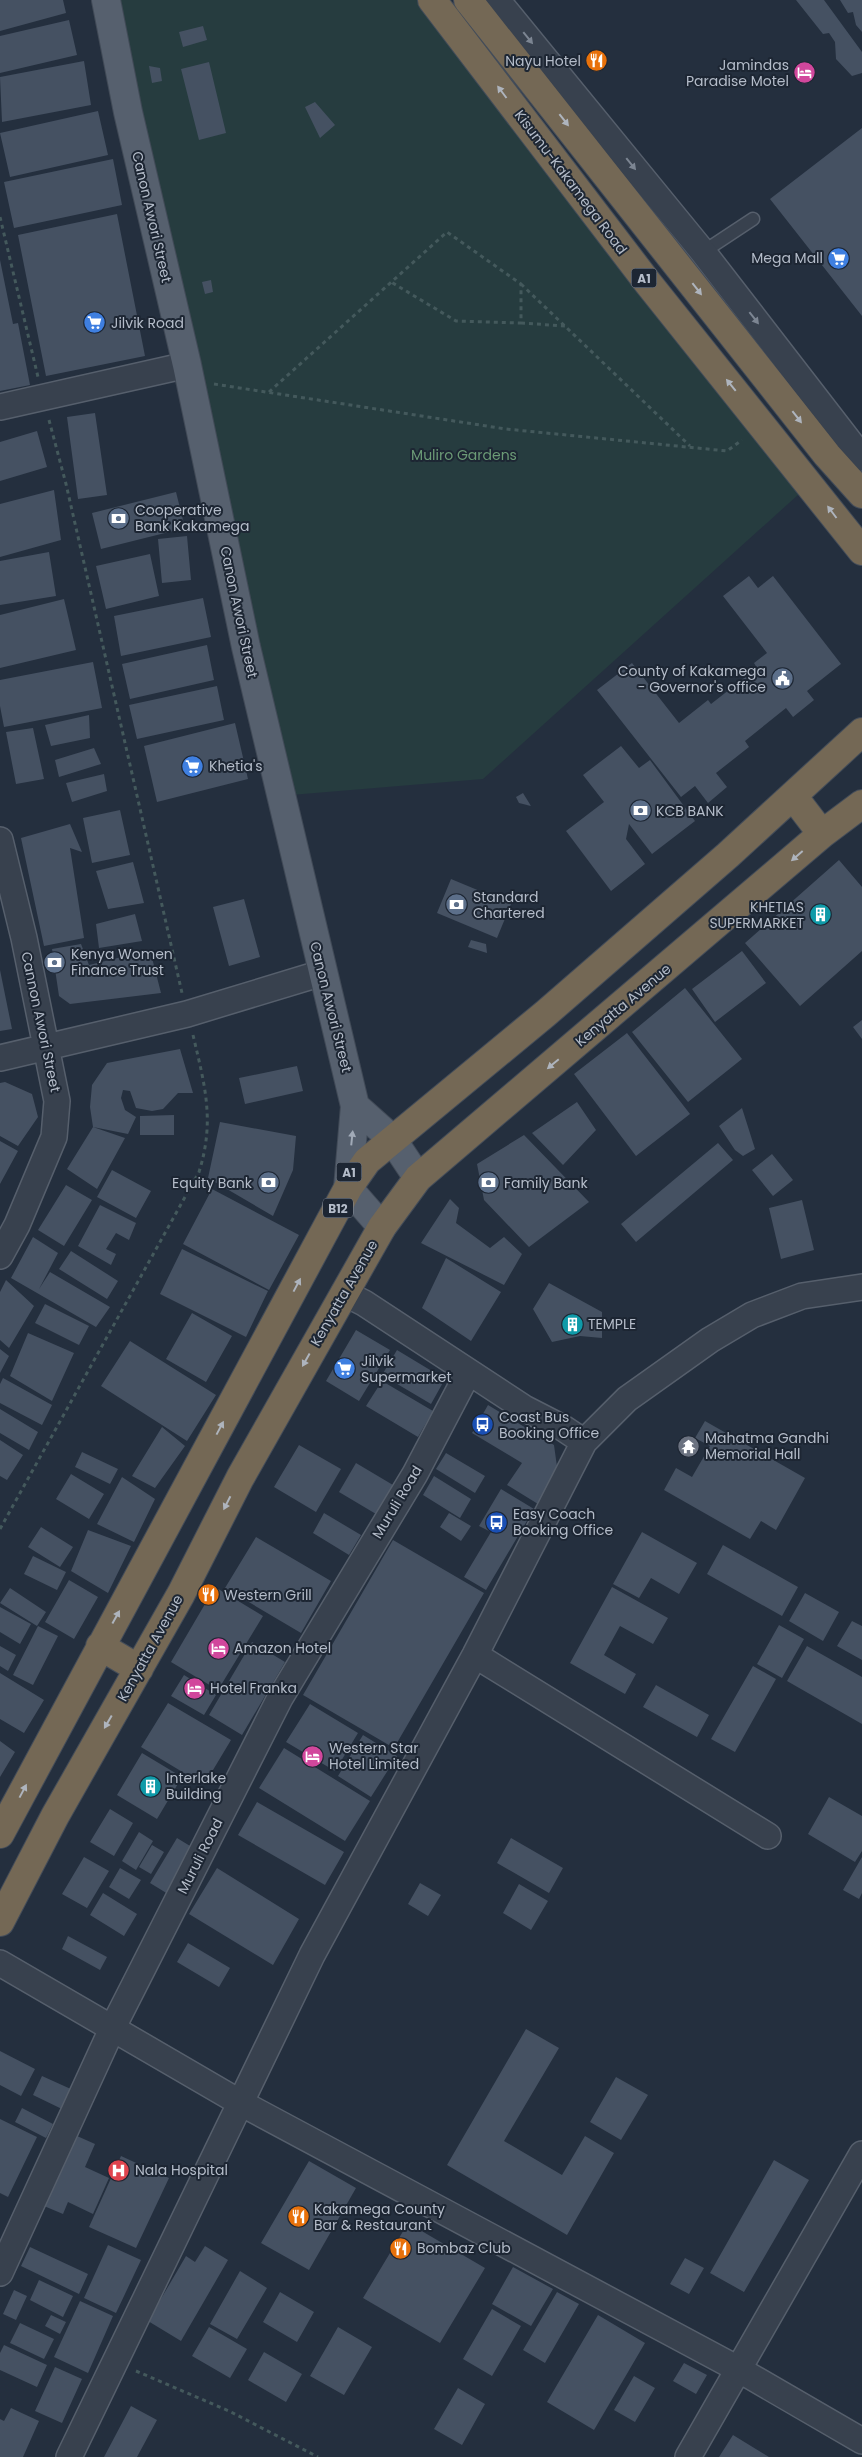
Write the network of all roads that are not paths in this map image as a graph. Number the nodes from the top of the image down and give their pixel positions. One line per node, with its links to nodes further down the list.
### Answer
1 (106, 0): 9 (main road, Canon Awori Street)
2 (432, 0): 13 (highway, Kisumu-Kakamega Road / A1, one-way to 2)
3 (468, 0): 7 (highway, A1, one-way to 7)
4 (497, 0): 6 (street, one-way to 6)
5 (753, 219): 6 (lane)
6 (702, 252): 8 (street)
7 (670, 254): 8 (lane); 12 (highway, A1, one-way to 12)
8 (720, 274): 11 (street, one-way to 11)
9 (188, 372): 10 (street); 19 (main road, Canon Awori Street)
10 (0, 407)
11 (862, 458)
12 (862, 494)
13 (862, 551)
14 (862, 732): 15 (highway, B12)
15 (793, 796): 17 (highway); 23 (highway, B12)
16 (862, 804): 17 (highway, Kenyatta Avenue)
17 (822, 834): 24 (highway, Kenyatta Avenue, one-way to 24)
18 (0, 840): 20 (street, Cannon Awori Street)
19 (322, 973): 20 (street); 22 (main road, Canon Awori Street)
20 (48, 1047): 21 (street); 27 (street, Cannon Awori Street)
21 (0, 1058)
22 (355, 1106): 23 (main road); 25 (main road, Canon Awori Street / A1, one-way to 22)
23 (392, 1138): 24 (main road); 25 (highway, B12)
24 (418, 1178): 26 (highway, Kenyatta Avenue)
25 (348, 1188): 26 (main road, A1); 32 (highway, B12, one-way to 25)
26 (382, 1227): 29 (highway, Kenyatta Avenue)
27 (0, 1256)
28 (862, 1287): 31 (street)
29 (344, 1293): 30 (street); 33 (highway, Kenyatta Avenue, one-way to 33)
30 (468, 1373): 31 (street); 41 (street, Muruli Road)
31 (584, 1442): 35 (street)
32 (204, 1458): 33 (highway); 34 (highway, B12, one-way to 32)
33 (240, 1478): 36 (highway, Kenyatta Avenue, one-way to 36)
34 (100, 1646): 36 (highway); 37 (highway, B12, one-way to 34)
35 (475, 1655): 38 (street); 42 (street)
36 (139, 1669): 39 (highway, Kenyatta Avenue, one-way to 39)
37 (0, 1834)
38 (768, 1836)
39 (0, 1922)
40 (0, 1963): 41 (street)
41 (112, 2028): 42 (street); 44 (street, Muruli Road)
42 (239, 2102): 45 (street); 47 (street)
43 (862, 2154): 45 (street)
44 (0, 2273)
45 (738, 2369): 46 (street); 48 (street)
46 (862, 2442)
47 (69, 2457)
48 (688, 2457)

